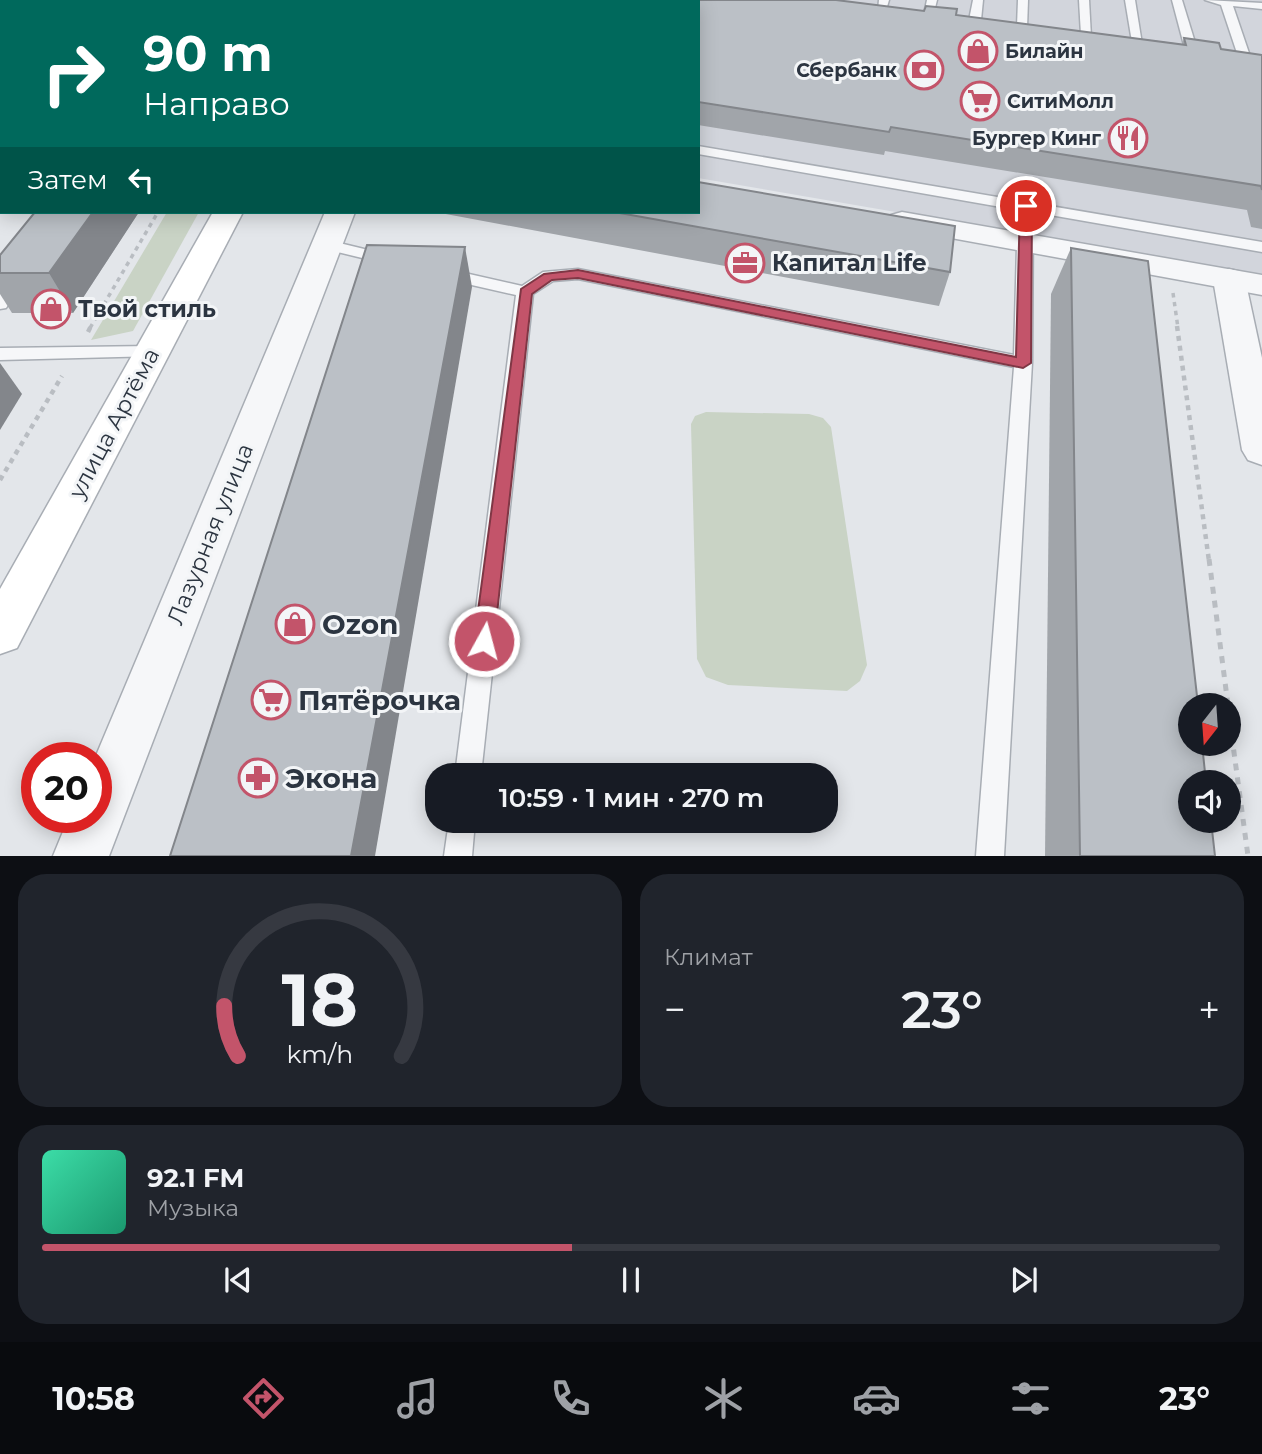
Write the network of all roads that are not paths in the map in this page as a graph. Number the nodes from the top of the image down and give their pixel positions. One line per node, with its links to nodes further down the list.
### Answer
1 (932, 0): 10 (lane)
2 (978, 0): 11 (lane)
3 (1023, 0): 12 (lane)
4 (1084, 0): 13 (lane)
5 (1130, 0): 14 (lane)
6 (1177, 0): 16 (lane)
7 (1210, 0): 8 (lane)
8 (1226, 2): 9 (lane); 18 (lane)
9 (1262, 6)
10 (929, 14)
11 (975, 20)
12 (1036, 28)
13 (1074, 33)
14 (1151, 44)
15 (1177, 47): 16 (lane)
16 (1191, 49): 17 (lane)
17 (1204, 51)
18 (1231, 54)
19 (700, 150): 20 (lane)
20 (1026, 206): 24 (lane); 25 (lane)
21 (227, 214): 32 (main road, улица Артёма)
22 (875, 216): 24 (street)
23 (333, 228): 27 (lane); 39 (street, Лазурная улица)
24 (1025, 242): 29 (street); 34 (lane)
25 (1262, 247)
26 (30, 263): 31 (lane)
27 (406, 264)
28 (433, 270): 30 (lane)
29 (1246, 282): 35 (street)
30 (526, 292): 34 (lane); 37 (lane)
31 (0, 304)
32 (152, 352): 33 (lane); 36 (main road, улица Артёма)
33 (0, 354)
34 (1023, 363): 41 (lane)
35 (1262, 450)
36 (0, 633)
37 (469, 763)
38 (461, 833): 40 (lane)
39 (81, 856)
40 (458, 856)
41 (990, 856)

